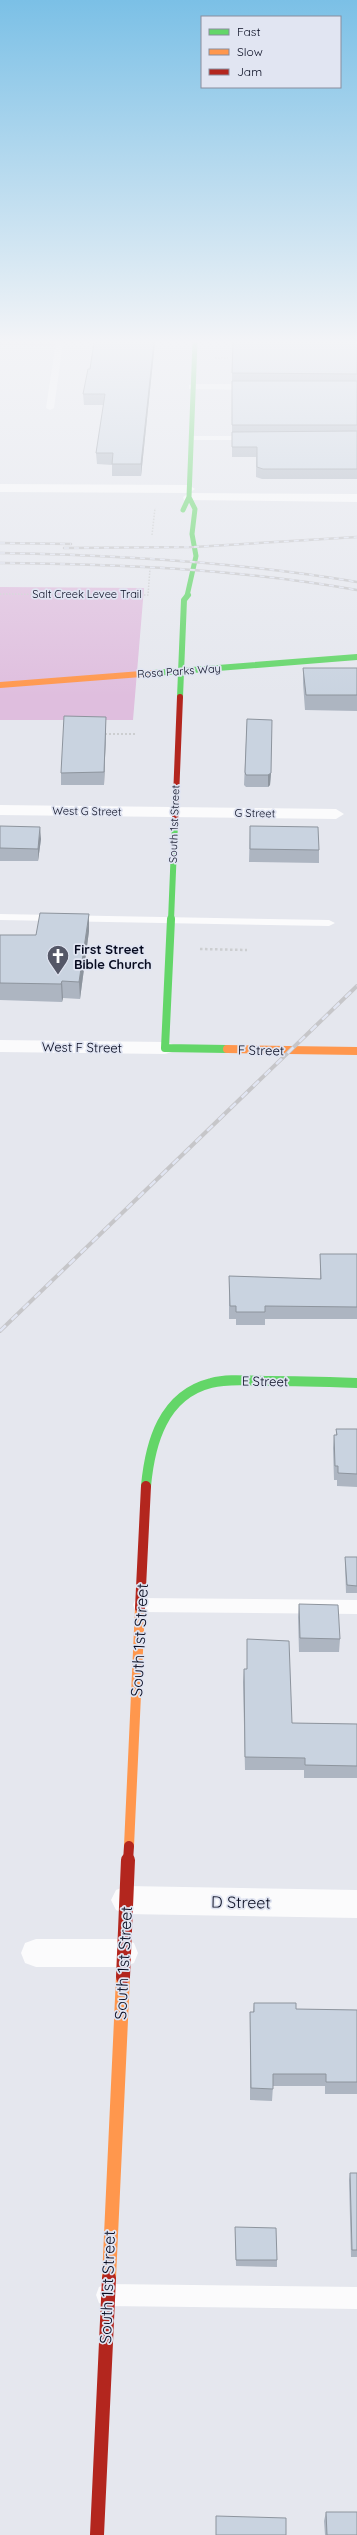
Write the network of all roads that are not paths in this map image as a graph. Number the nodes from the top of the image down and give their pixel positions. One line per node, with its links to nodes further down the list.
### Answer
1 (191, 460): 3 (main road, South 1st Street)
2 (0, 488): 3 (street)
3 (189, 493): 4 (street); 5 (main road, South 1st Street); 7 (main road, South 1st Street)
4 (357, 498)
5 (182, 523)
6 (177, 594): 7 (main road)
7 (184, 600): 13 (main road, South 1st Street)
8 (194, 657): 10 (main road, Rosa Parks Way)
9 (357, 657): 11 (main road, Rosa Parks Way)
10 (171, 658)
11 (0, 685)
12 (0, 810): 13 (street, West G Street)
13 (175, 812): 14 (street, G Street); 16 (main road, South 1st Street)
14 (336, 814)
15 (0, 917): 16 (lane)
16 (170, 922): 17 (lane); 19 (main road, South 1st Street)
17 (329, 923)
18 (0, 1046): 19 (street, West F Street)
19 (165, 1048): 20 (main road, F Street)
20 (357, 1051)
21 (357, 1382): 22 (main road, E Street)
22 (176, 1400): 23 (main road, South 1st Street)
23 (141, 1605): 24 (lane); 25 (main road, South 1st Street)
24 (357, 1607)
25 (126, 1900): 26 (street, D Street); 28 (main road, South 1st Street)
26 (357, 1904)
27 (36, 1953): 28 (street)
28 (123, 1953): 29 (main road, South 1st Street)
29 (107, 2295): 30 (lane); 31 (main road, South 1st Street)
30 (357, 2298)
31 (97, 2535)

